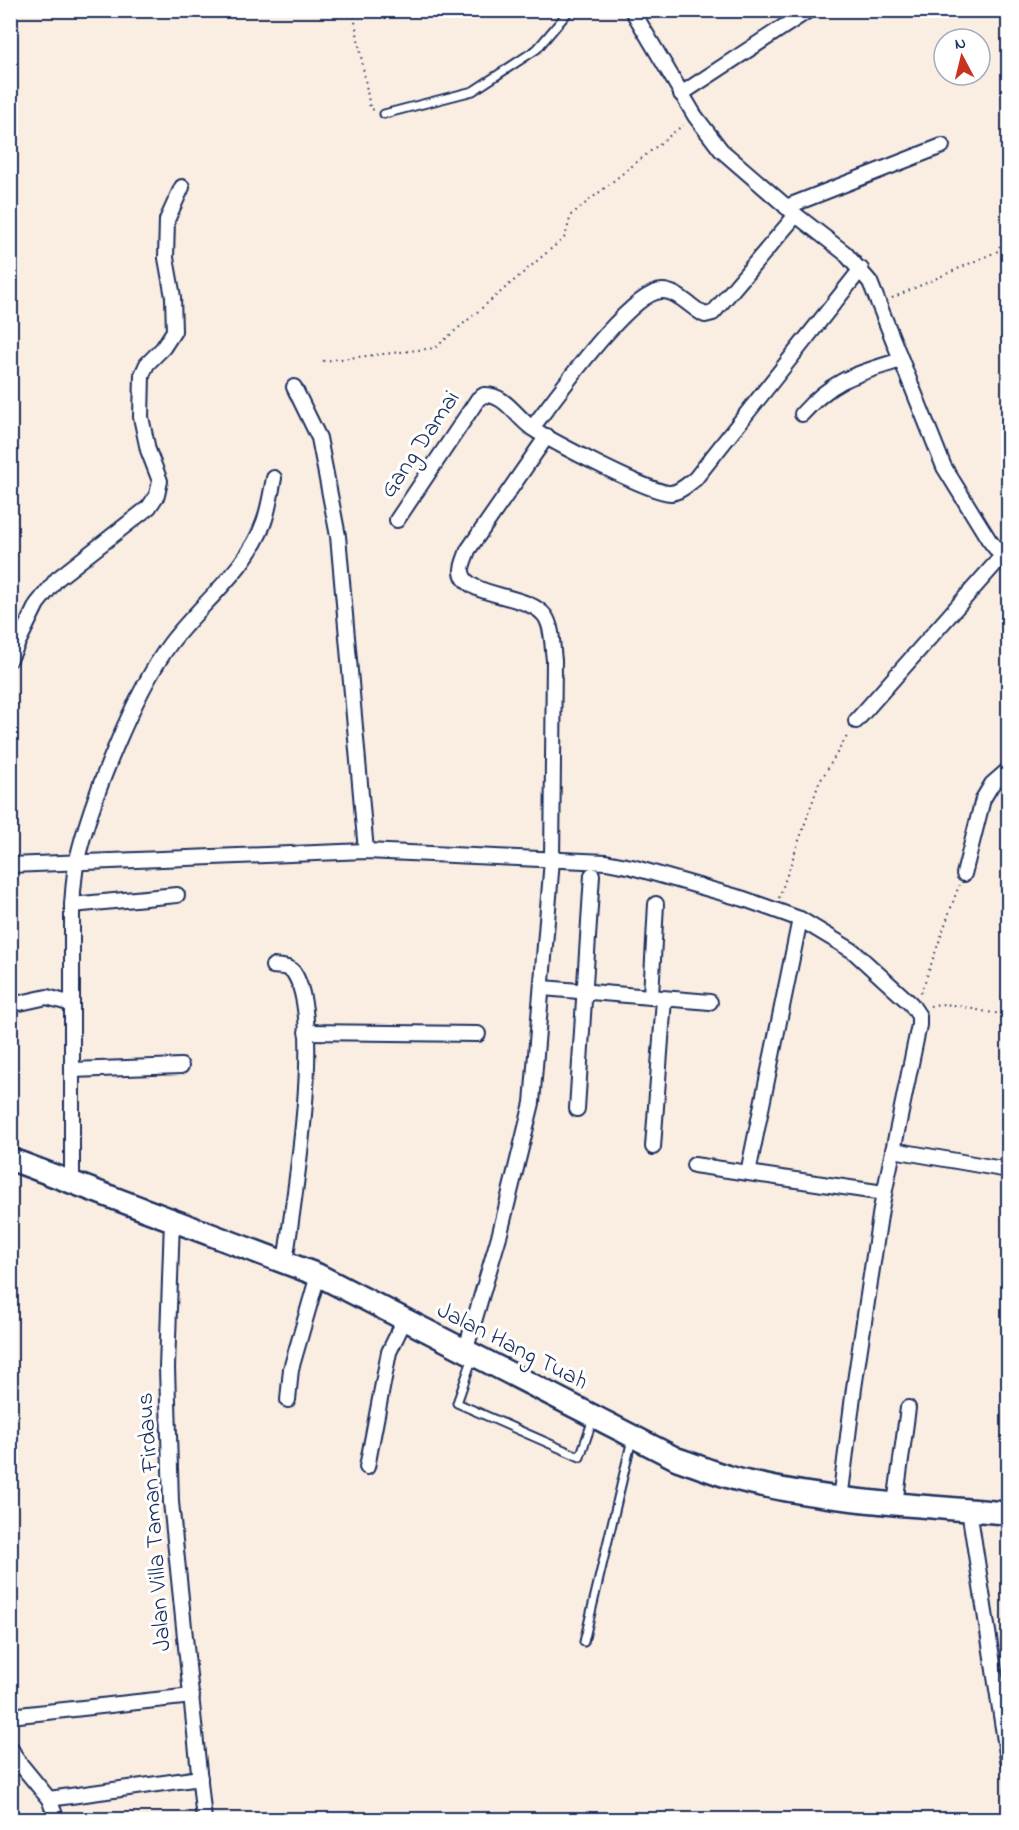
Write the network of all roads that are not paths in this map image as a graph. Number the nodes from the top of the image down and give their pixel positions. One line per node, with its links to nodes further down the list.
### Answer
1 (570, 10): 5 (lane)
2 (632, 10): 4 (street)
3 (809, 10): 4 (street)
4 (681, 94): 8 (street)
5 (384, 114)
6 (942, 146): 8 (street)
7 (182, 187): 18 (street)
8 (791, 211): 9 (street); 13 (street)
9 (861, 269): 10 (street); 14 (street)
10 (901, 360): 12 (street); 17 (street)
11 (294, 387): 21 (street)
12 (802, 414)
13 (532, 428): 14 (street); 16 (street, Gang Damai)
14 (547, 436): 22 (street)
15 (274, 478): 23 (street)
16 (397, 520)
17 (1005, 560): 19 (street)
18 (10, 659)
19 (856, 721)
20 (1008, 770): 25 (street)
21 (366, 851): 22 (street); 23 (street)
22 (552, 860): 30 (street); 32 (street)
23 (77, 861): 24 (street); 29 (street)
24 (10, 865)
25 (964, 874)
26 (592, 875): 33 (street)
27 (177, 895): 29 (street)
28 (656, 904): 34 (street)
29 (72, 905): 37 (street)
30 (800, 919): 44 (street); 48 (street)
31 (273, 966): 38 (street)
32 (543, 988): 33 (street); 55 (street)
33 (585, 992): 34 (street); 42 (street)
34 (658, 997): 35 (street); 43 (street)
35 (710, 1002)
36 (20, 1003): 37 (street)
37 (72, 1004): 41 (street)
38 (306, 1032): 39 (street); 52 (street)
39 (478, 1034)
40 (181, 1066): 41 (street)
41 (72, 1070): 49 (street)
42 (577, 1109)
43 (653, 1147)
44 (893, 1150): 47 (street); 50 (street)
45 (10, 1159): 49 (main road, Jalan Hang Tuah)
46 (694, 1165): 48 (street)
47 (1008, 1170)
48 (748, 1173): 50 (street)
49 (72, 1182): 51 (main road, Jalan Hang Tuah)
50 (884, 1193): 61 (street)
51 (172, 1220): 52 (main road, Jalan Hang Tuah); 66 (street, Jalan Villa Taman Firdaus)
52 (285, 1263): 53 (main road, Jalan Hang Tuah)
53 (318, 1275): 54 (main road, Jalan Hang Tuah); 56 (street)
54 (404, 1321): 55 (main road, Jalan Hang Tuah); 60 (street)
55 (469, 1354): 58 (main road, Jalan Hang Tuah); 58 (lane)
56 (288, 1400)
57 (908, 1408): 62 (street)
58 (594, 1416): 59 (main road, Jalan Hang Tuah)
59 (633, 1437): 61 (main road, Jalan Hang Tuah); 65 (lane)
60 (368, 1467)
61 (840, 1500): 62 (main road, Jalan Hang Tuah)
62 (895, 1504): 63 (main road, Jalan Hang Tuah)
63 (969, 1510): 64 (main road, Jalan Hang Tuah); 69 (street)
64 (1008, 1513)
65 (584, 1642)
66 (192, 1696): 67 (street); 70 (street, Jalan Villa Taman Firdaus)
67 (10, 1716)
68 (10, 1747): 71 (street)
69 (1008, 1760)
70 (200, 1778): 71 (street); 73 (street, Jalan Villa Taman Firdaus)
71 (49, 1799): 72 (street)
72 (57, 1820)
73 (204, 1820)

